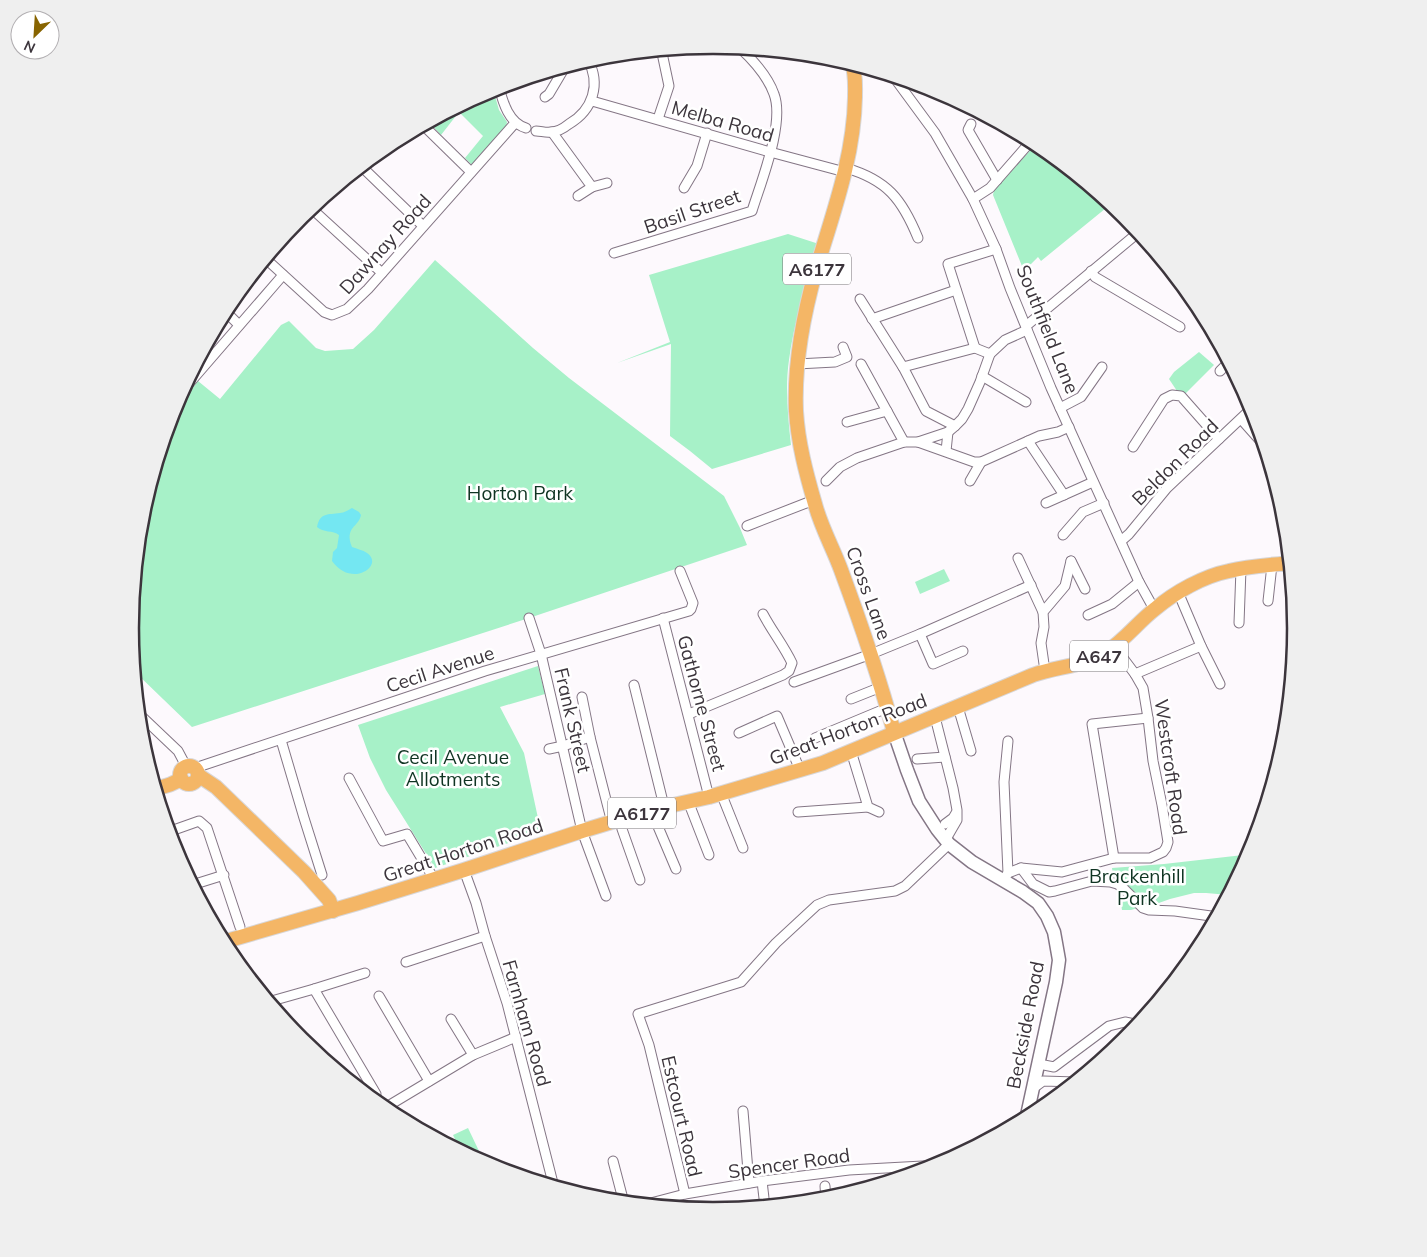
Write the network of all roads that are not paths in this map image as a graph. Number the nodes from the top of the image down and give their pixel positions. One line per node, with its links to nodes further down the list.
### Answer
1 (747, 55): 19 (street)
2 (663, 56): 10 (street)
3 (591, 67): 9 (street)
4 (856, 72): 20 (main road, A6177)
5 (561, 74): 8 (street)
6 (900, 85): 28 (street, Southfield Lane)
7 (502, 95): 11 (street)
8 (545, 97)
9 (592, 101): 10 (street, Melba Road); 16 (street)
10 (658, 119): 17 (street, Melba Road)
11 (515, 123): 13 (street); 22 (street, Dawnay Road)
12 (971, 124): 23 (street)
13 (526, 128)
14 (428, 130): 22 (street)
15 (536, 130): 16 (street)
16 (552, 132): 25 (street)
17 (707, 133): 19 (street, Melba Road); 26 (street)
18 (1026, 147): 23 (street)
19 (770, 152): 20 (street, Melba Road); 34 (street, Basil Street)
20 (845, 170): 32 (street, Melba Road); 49 (main road, A6177)
21 (366, 171): 30 (street)
22 (471, 172): 30 (street, Dawnay Road)
23 (997, 180): 28 (street)
24 (607, 183): 25 (street)
25 (592, 187): 27 (street)
26 (684, 188)
27 (578, 196)
28 (973, 199): 33 (street, Southfield Lane)
29 (317, 213): 37 (street)
30 (423, 226): 37 (street, Dawnay Road)
31 (1134, 237): 36 (street)
32 (918, 238)
33 (996, 249): 39 (street); 45 (street, Southfield Lane)
34 (614, 253)
35 (271, 263): 38 (street, Dawnay Road)
36 (1091, 272): 44 (street); 45 (street)
37 (382, 273): 38 (street, Dawnay Road)
38 (283, 275): 43 (street)
39 (956, 290): 42 (street); 47 (street)
40 (860, 299): 42 (street)
41 (231, 317): 43 (street)
42 (872, 319): 52 (street)
43 (239, 325): 54 (street)
44 (1180, 327)
45 (1026, 328): 48 (street); 58 (street, Southfield Lane)
46 (844, 347): 49 (street)
47 (975, 348): 48 (street); 52 (street)
48 (990, 354): 56 (street)
49 (797, 364): 77 (main road, Cross Lane / A6177)
50 (861, 364): 59 (street)
51 (1225, 366): 55 (street)
52 (903, 367): 64 (street)
53 (1102, 367): 58 (street)
54 (200, 371)
55 (1220, 371)
56 (982, 376): 57 (street); 64 (street)
57 (1026, 402)
58 (1060, 408): 63 (street, Southfield Lane)
59 (887, 411): 62 (street); 68 (street)
60 (1246, 414): 61 (street, Beldon Road)
61 (1240, 419): 65 (street); 66 (street, Beldon Road)
62 (848, 422)
63 (1069, 427): 67 (street); 75 (street, Southfield Lane)
64 (951, 429): 69 (street); 71 (street)
65 (1254, 434)
66 (1219, 439): 70 (street); 82 (street, Beldon Road)
67 (1028, 441): 72 (street); 76 (street)
68 (904, 442): 69 (street); 73 (street)
69 (918, 442): 71 (street)
70 (1133, 447)
71 (946, 451): 72 (street)
72 (981, 462): 74 (street)
73 (826, 480)
74 (970, 481)
75 (1094, 482): 76 (street); 79 (street, Southfield Lane)
76 (1064, 494): 78 (street)
77 (814, 500): 80 (street); 105 (main road, Cross Lane / A6177)
78 (1046, 503)
79 (1104, 503): 81 (street); 82 (street, Southfield Lane)
80 (747, 526)
81 (1063, 534)
82 (1121, 541): 88 (street, Southfield Lane)
83 (1018, 558): 89 (street)
84 (1284, 564): 85 (main road, Great Horton Road / A647)
85 (1272, 565): 86 (main road, Great Horton Road / A647); 92 (street)
86 (1241, 569): 91 (main road, Great Horton Road / A647); 99 (street)
87 (680, 571): 98 (street, Cecil Avenue)
88 (1139, 582): 93 (street, Southfield Lane); 96 (street)
89 (1030, 585): 94 (street); 100 (street)
90 (1085, 590): 94 (street)
91 (1178, 592): 93 (main road, Great Horton Road / A647); 102 (street)
92 (1268, 601)
93 (1154, 609): 101 (main road, Great Horton Road / A647)
94 (1043, 612): 106 (street)
95 (762, 614): 116 (street)
96 (1088, 615)
97 (529, 618): 104 (street, Frank Street)
98 (663, 618): 104 (street, Cecil Avenue); 116 (street, Gathorne Street)
99 (1239, 623)
100 (920, 634): 103 (street); 105 (street)
101 (1114, 646): 106 (main road, Great Horton Road / A647); 107 (street, Westcroft Road)
102 (1201, 646): 107 (street); 109 (street)
103 (964, 651)
104 (541, 654): 124 (street, Cecil Avenue); 126 (street, Frank Street)
105 (871, 654): 108 (street); 111 (main road, Cross Lane / A6177)
106 (1045, 671): 114 (main road, Great Horton Road / A647)
107 (1135, 674): 118 (street, Westcroft Road)
108 (794, 682)
109 (1220, 684)
110 (634, 685): 139 (street)
111 (881, 687): 113 (street); 115 (main road, Cross Lane / A6177)
112 (582, 697): 122 (street)
113 (851, 698)
114 (958, 707): 117 (main road, Great Horton Road / A647); 129 (street)
115 (887, 708): 120 (main road, Cross Lane / A6177); 123 (street)
116 (689, 714): 136 (street, Gathorne Street)
117 (935, 717): 120 (main road, Great Horton Road / A647); 130 (street)
118 (1148, 718): 150 (street, Westcroft Road); 150 (street)
119 (147, 721): 133 (street)
120 (894, 732): 128 (main road, Great Horton Road / A6177); 147 (street, Beckside Road)
121 (739, 734): 132 (street)
122 (590, 737): 126 (street); 143 (street)
123 (816, 738)
124 (281, 740): 133 (street, Cecil Avenue); 155 (street)
125 (1008, 741): 156 (street)
126 (563, 746): 127 (street); 146 (street, Frank Street)
127 (549, 749)
128 (851, 751): 132 (main road, Great Horton Road / A6177); 138 (street)
129 (971, 751)
130 (946, 757): 131 (street); 140 (street)
131 (917, 759)
132 (800, 770): 136 (main road, Great Horton Road / A6177)
133 (193, 772): 135 (main road); 161 (main road)
134 (349, 778): 157 (street)
135 (161, 787)
136 (715, 795): 137 (main road, Great Horton Road / A6177); 148 (street, Gathorne Street)
137 (688, 801): 139 (main road, Great Horton Road / A6177); 149 (street)
138 (868, 807): 141 (street); 142 (street)
139 (658, 808): 143 (main road, Great Horton Road / A6177); 152 (street)
140 (957, 810): 144 (street); 147 (street)
141 (798, 812)
142 (879, 812)
143 (616, 821): 146 (main road, Great Horton Road / A6177); 158 (street)
144 (945, 824)
145 (176, 829): 154 (street)
146 (582, 831): 153 (main road, Great Horton Road / A6177); 160 (street, Frank Street)
147 (947, 841): 156 (street, Beckside Road); 190 (street, Estcourt Road)
148 (743, 848)
149 (709, 855)
150 (1114, 858): 151 (street, Westcroft Road)
151 (1021, 868): 156 (street, Westcroft Road); 162 (street)
152 (676, 869)
153 (464, 870): 157 (main road, Great Horton Road / A6177); 164 (street, Farnham Road)
154 (224, 875): 159 (street); 163 (street)
155 (322, 875)
156 (1005, 877): 175 (street, Beckside Road)
157 (434, 879): 161 (main road, Great Horton Road / A6177)
158 (640, 880)
159 (198, 883)
160 (606, 896)
161 (331, 905): 165 (main road)
162 (1211, 916)
163 (240, 927)
164 (485, 936): 166 (street); 173 (street, Farnham Road)
165 (231, 940)
166 (406, 962)
167 (365, 972): 168 (street)
168 (314, 989): 170 (street); 179 (street)
169 (379, 996): 176 (street)
170 (275, 1000)
171 (451, 1019): 174 (street)
172 (1131, 1023): 175 (street)
173 (516, 1037): 174 (street); 185 (street, Farnham Road)
174 (473, 1055): 176 (street)
175 (1039, 1064): 178 (street, Beckside Road)
176 (429, 1081): 180 (street)
177 (1066, 1082): 178 (street)
178 (1032, 1089): 181 (street, Beckside Road)
179 (375, 1092)
180 (391, 1104)
181 (1028, 1109)
182 (743, 1111): 187 (street)
183 (612, 1161): 191 (street)
184 (914, 1166): 186 (street, Spencer Road)
185 (552, 1180)
186 (762, 1181): 187 (street, Spencer Road); 193 (street)
187 (749, 1183): 190 (street, Spencer Road)
188 (825, 1186): 189 (street)
189 (825, 1192)
190 (685, 1194): 192 (street, Spencer Road)
191 (622, 1195)
192 (661, 1200)
193 (764, 1201)

